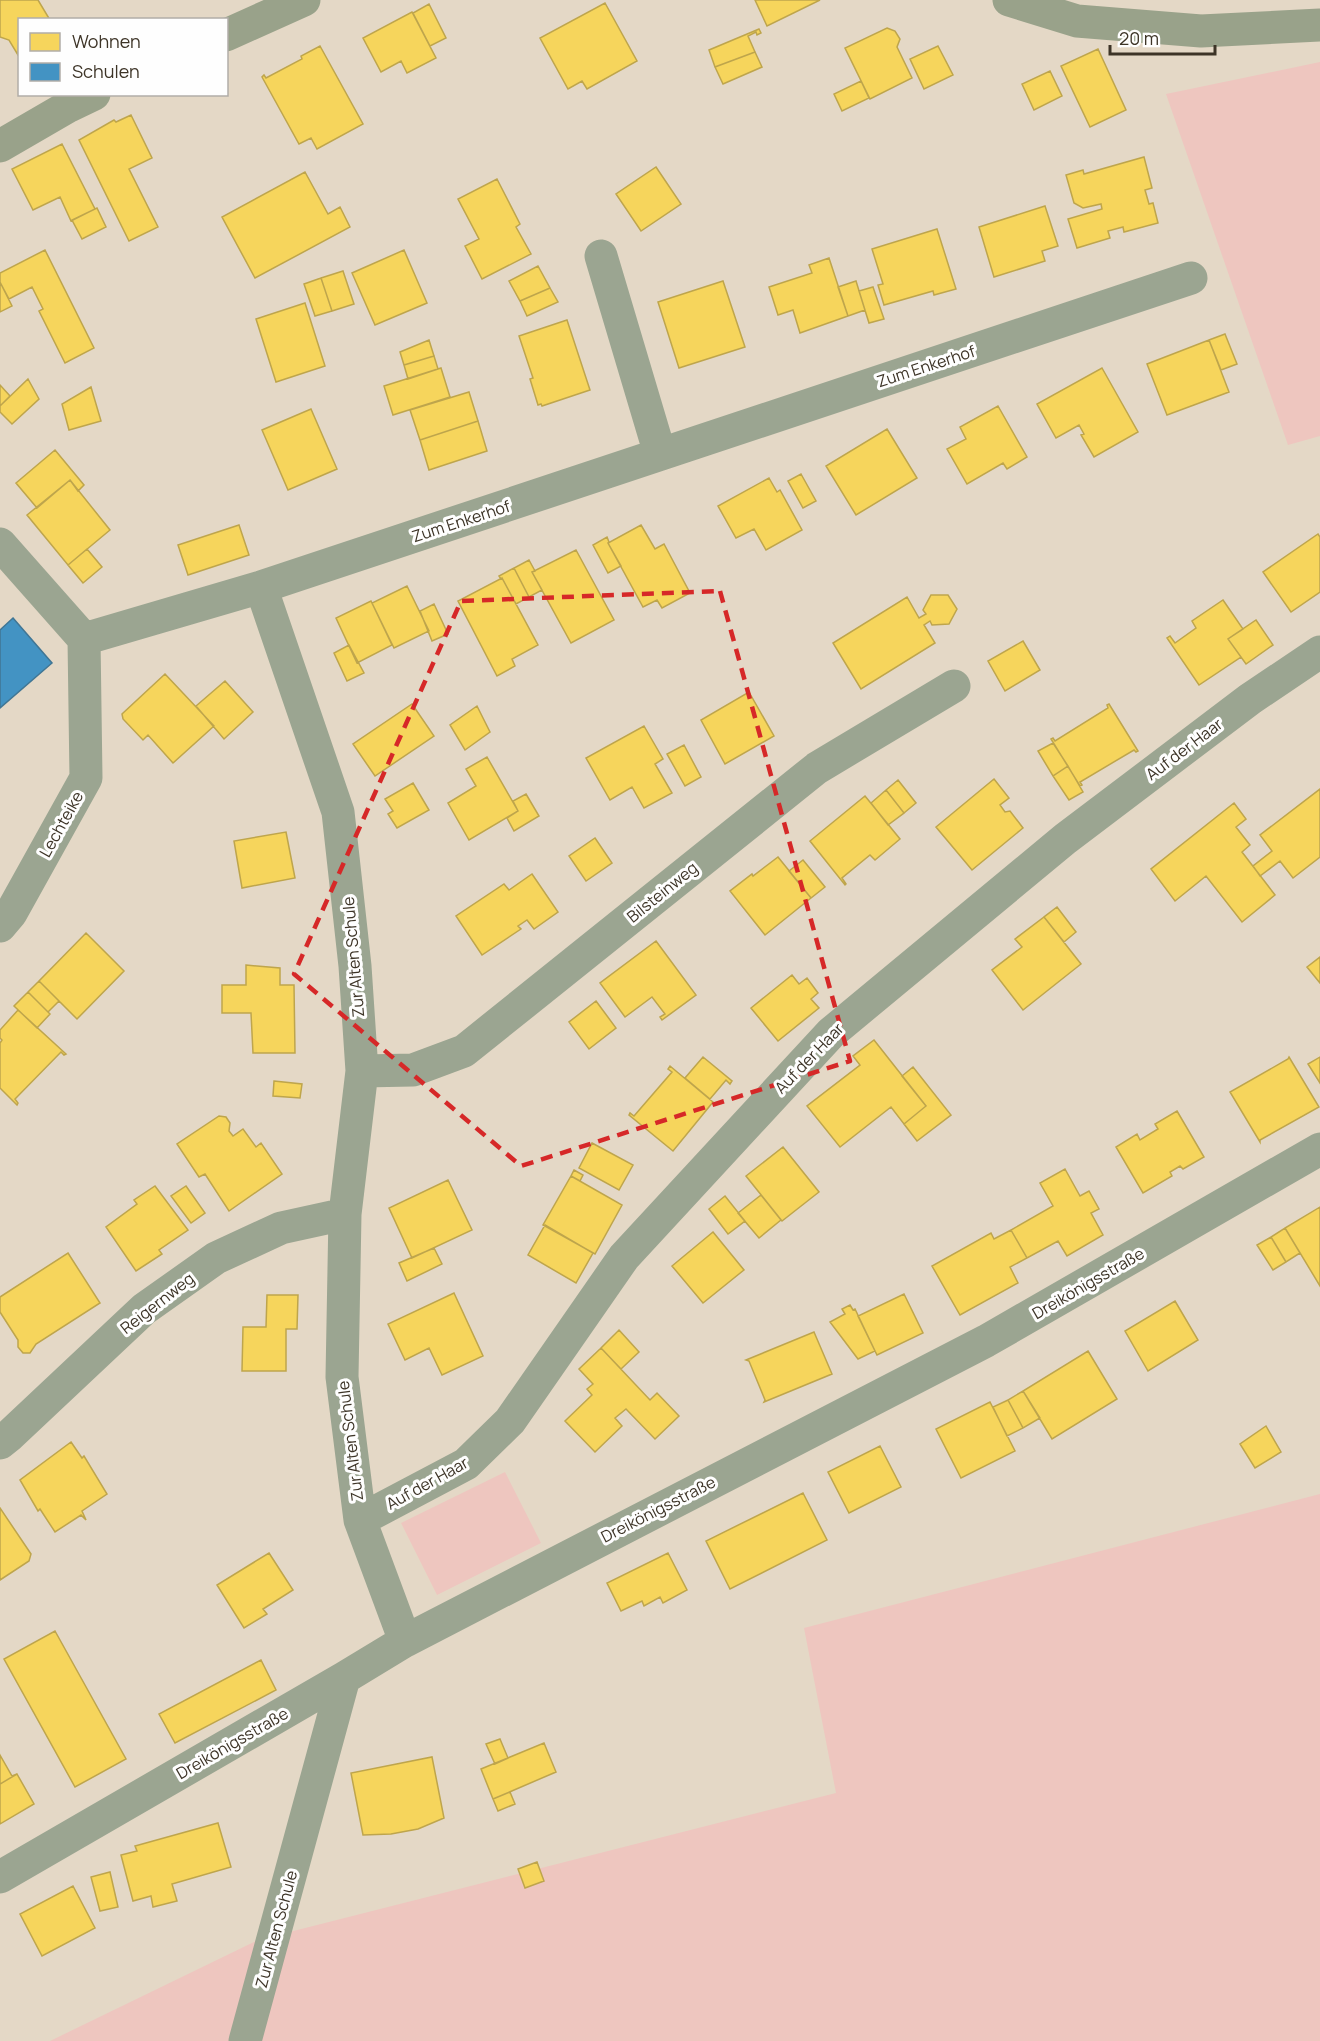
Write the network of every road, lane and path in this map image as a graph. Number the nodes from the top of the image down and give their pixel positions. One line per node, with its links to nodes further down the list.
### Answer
1 (304, 0): 4 (main road)
2 (1009, 0): 3 (main road)
3 (1320, 25)
4 (228, 34)
5 (90, 96): 6 (main road)
6 (0, 146)
7 (601, 256): 9 (street)
8 (1191, 278): 9 (street, Zum Enkerhof)
9 (660, 454): 11 (street, Zum Enkerhof)
10 (0, 544): 12 (street)
11 (261, 587): 12 (street); 16 (street, Zur Alten Schule)
12 (84, 639): 15 (street, Lechteike)
13 (1320, 652): 20 (street, Auf der Haar)
14 (954, 686): 16 (street, Bilsteinweg)
15 (0, 926)
16 (362, 1071): 18 (street, Zur Alten Schule)
17 (1320, 1149): 21 (street, Dreikönigsstraße)
18 (345, 1214): 19 (street, Reigernweg); 20 (street, Zur Alten Schule)
19 (0, 1443)
20 (360, 1520): 21 (street, Zur Alten Schule)
21 (405, 1641): 22 (street, Dreikönigsstraße)
22 (344, 1678): 23 (street, Dreikönigsstraße); 24 (street, Zur Alten Schule)
23 (0, 1877)
24 (245, 2041)

